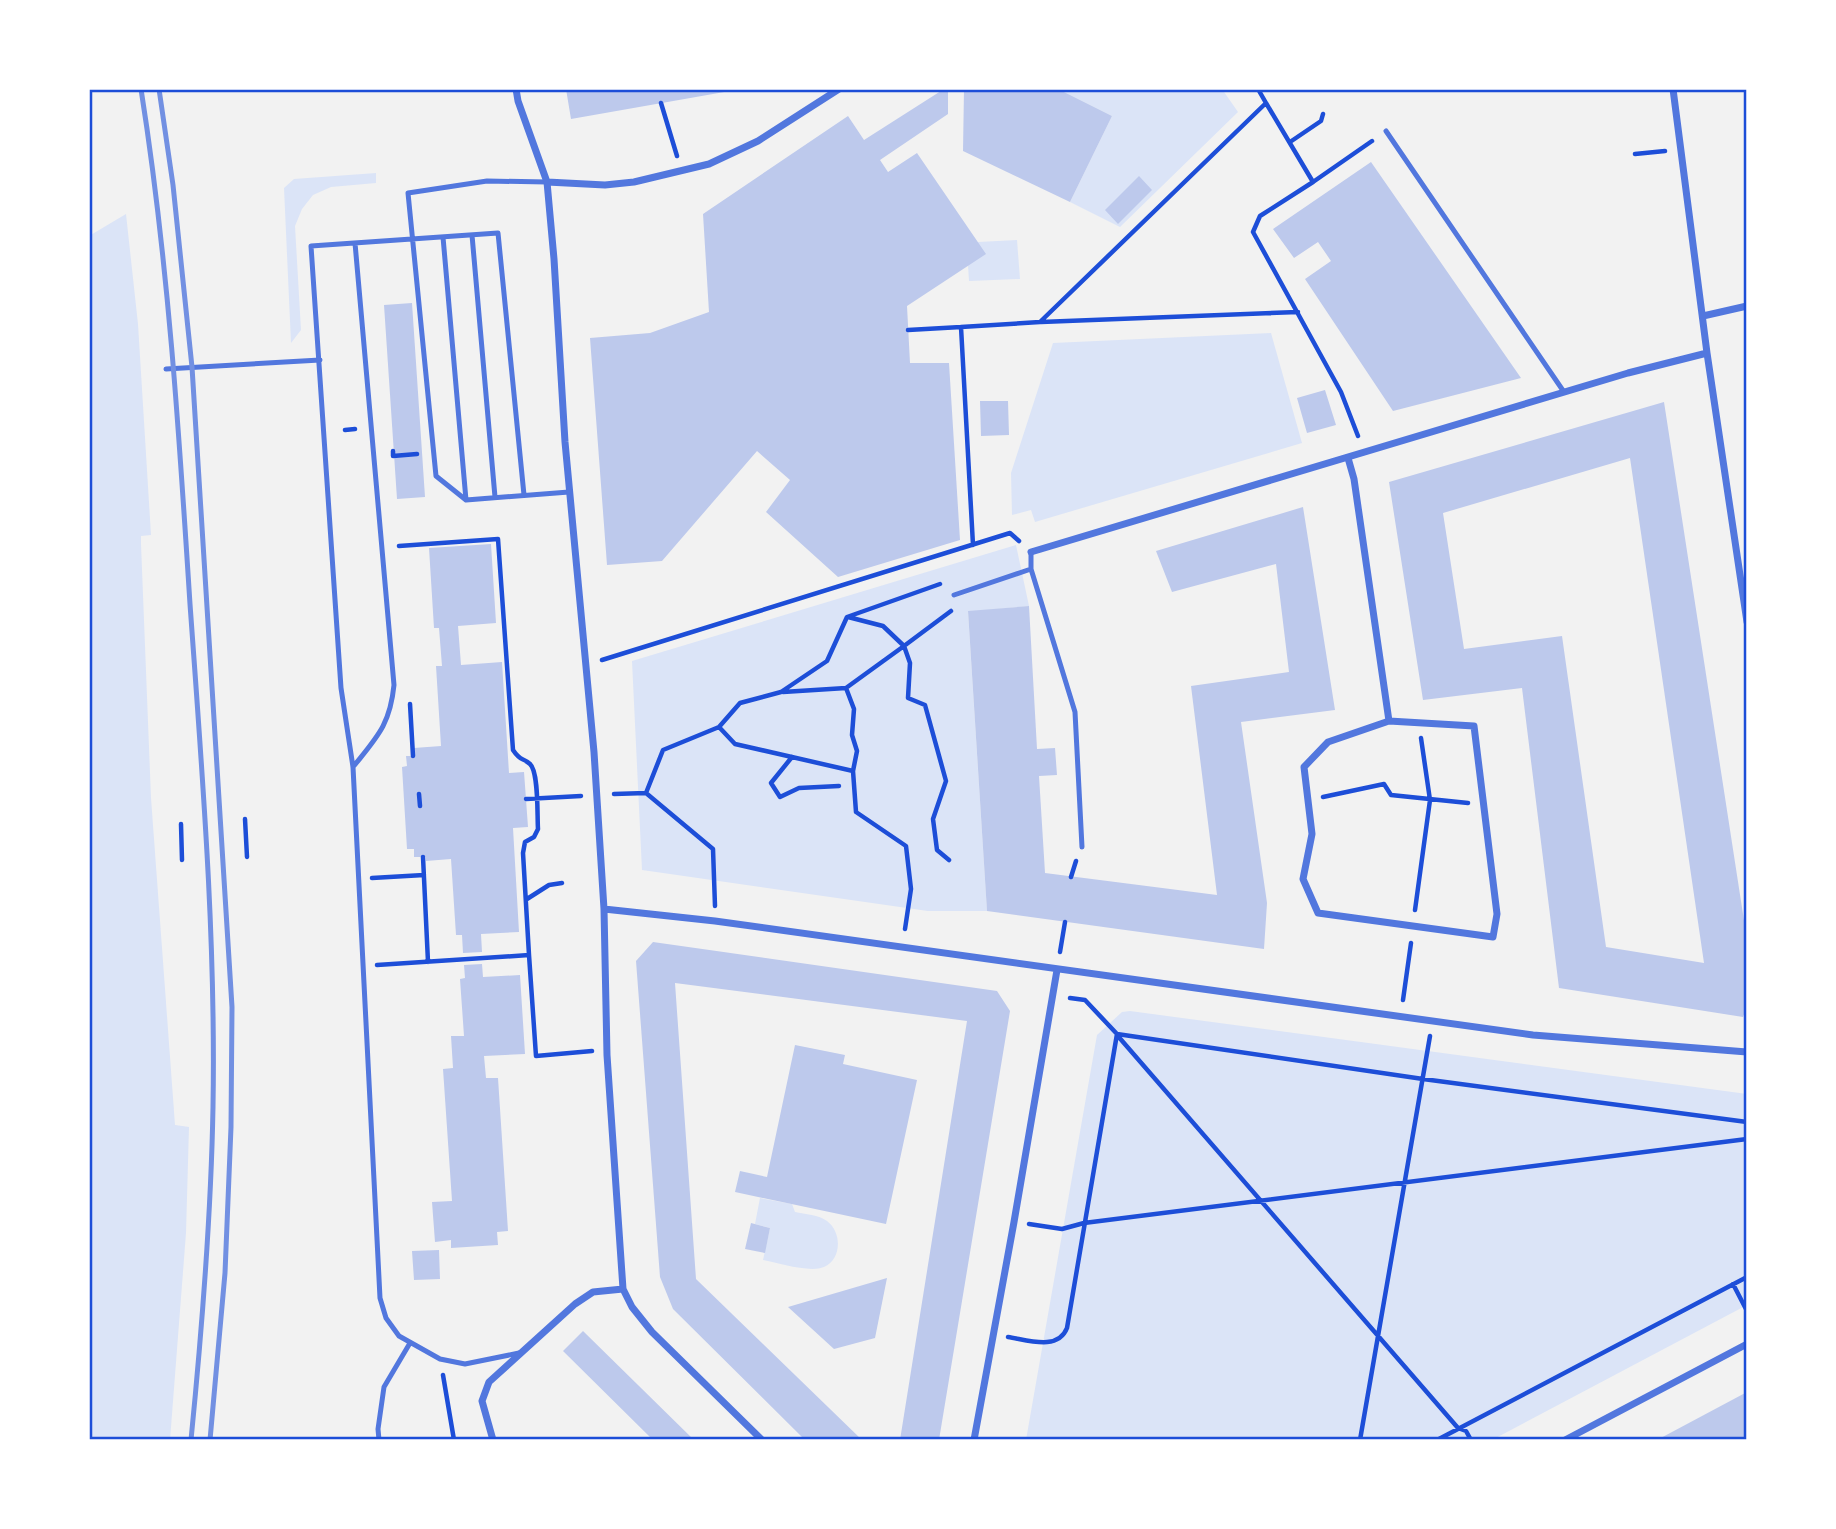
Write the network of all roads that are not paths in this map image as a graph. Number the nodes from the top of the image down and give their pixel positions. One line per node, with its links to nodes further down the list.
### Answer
1 (516, 89): 5 (street)
2 (839, 89): 5 (street)
3 (1674, 89): 11 (street)
4 (1387, 131): 17 (lane)
5 (547, 182): 8 (lane); 19 (street)
6 (472, 235): 7 (lane); 20 (lane); 21 (lane)
7 (443, 237): 8 (lane); 22 (lane)
8 (413, 239): 9 (lane); 22 (lane)
9 (355, 243): 13 (lane); 28 (lane)
10 (1747, 306): 11 (street)
11 (1703, 316): 12 (street)
12 (1707, 353): 17 (street); 26 (street)
13 (320, 360): 14 (lane); 28 (lane)
14 (214, 366): 15 (lane); 16 (lane)
15 (166, 369)
16 (215, 376)
17 (1564, 392): 18 (street)
18 (1348, 458): 23 (street); 27 (street)
19 (569, 492): 20 (lane); 30 (street)
20 (524, 495): 21 (lane)
21 (495, 497): 22 (lane)
22 (466, 500)
23 (1031, 552): 24 (lane)
24 (1031, 569): 25 (lane); 29 (lane)
25 (954, 595)
26 (1747, 622)
27 (1389, 721): 27 (street)
28 (353, 767): 34 (lane)
29 (1082, 847)
30 (604, 909): 31 (street); 33 (street)
31 (1057, 970): 32 (street); 40 (street)
32 (1747, 1052)
33 (624, 1289): 36 (street); 39 (street)
34 (410, 1343): 36 (lane); 37 (lane)
35 (1747, 1344): 41 (street)
36 (521, 1353): 38 (street)
37 (379, 1440)
38 (493, 1440)
39 (762, 1440)
40 (974, 1440)
41 (1565, 1440)

